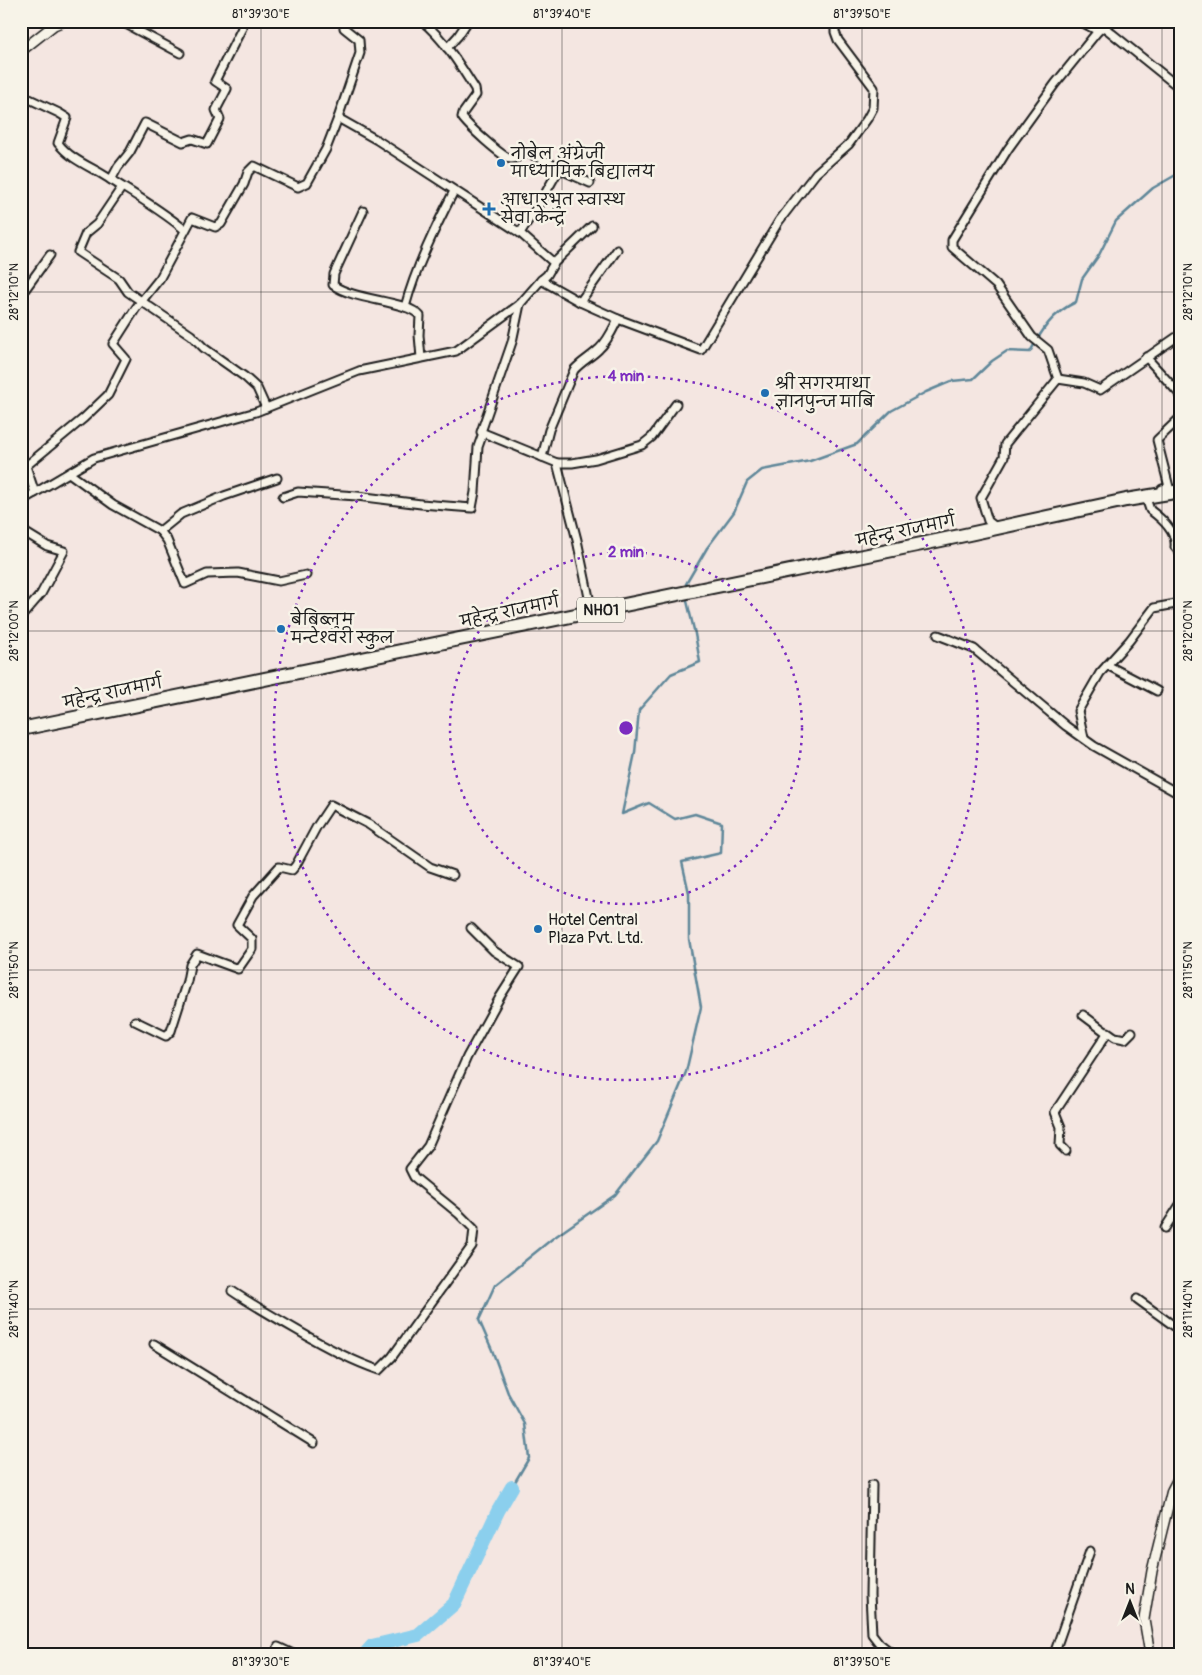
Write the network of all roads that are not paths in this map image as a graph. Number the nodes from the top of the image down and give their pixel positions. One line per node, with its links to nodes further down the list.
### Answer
1 (64, 21): 12 (street)
2 (120, 21): 13 (street)
3 (241, 21): 18 (street)
4 (342, 21): 16 (street)
5 (422, 21): 11 (street)
6 (468, 21): 11 (street)
7 (835, 21): 35 (street)
8 (1078, 21): 10 (street)
9 (1112, 21): 10 (street)
10 (1101, 29): 14 (street); 39 (street)
11 (447, 48): 17 (street)
12 (21, 51)
13 (180, 53)
14 (1181, 89)
15 (21, 95): 18 (street)
16 (338, 118): 21 (street); 24 (street)
17 (559, 169): 19 (street); 25 (street)
18 (111, 180): 20 (street)
19 (590, 183)
20 (122, 187): 24 (street); 31 (street)
21 (454, 191): 25 (street); 34 (street)
22 (363, 211): 34 (street)
23 (592, 226): 28 (street)
24 (185, 230): 31 (street)
25 (520, 233): 28 (street)
26 (617, 250): 32 (street)
27 (50, 255): 30 (street)
28 (554, 263): 29 (street)
29 (541, 280): 32 (street); 33 (street)
30 (21, 295)
31 (142, 302): 44 (street); 52 (street)
32 (580, 302): 35 (street)
33 (520, 304): 38 (street); 46 (street)
34 (406, 307): 38 (street)
35 (618, 319): 47 (street)
36 (1181, 334): 37 (street)
37 (1146, 357): 39 (street); 41 (street)
38 (421, 358): 44 (street)
39 (1058, 379): 57 (street)
40 (1181, 383): 41 (street)
41 (1175, 389): 42 (street)
42 (1181, 396)
43 (676, 404): 48 (street)
44 (266, 408): 49 (street)
45 (1181, 417): 55 (street)
46 (484, 433): 47 (street); 53 (street)
47 (542, 457): 48 (street)
48 (557, 463): 63 (street)
49 (69, 473): 52 (street); 59 (street)
50 (277, 478): 59 (street)
51 (1181, 491): 54 (highway, महेन्द्र राजमार्ग / NH01)
52 (35, 493): 56 (street)
53 (283, 497)
54 (1146, 498): 55 (highway, महेन्द्र राजमार्ग / NH01); 60 (street)
55 (1126, 500): 57 (highway, महेन्द्र राजमार्ग / NH01)
56 (21, 501)
57 (997, 528): 63 (highway, महेन्द्र राजमार्ग / NH01)
58 (21, 530): 64 (street)
59 (160, 531): 61 (street)
60 (1181, 554)
61 (306, 575)
62 (1181, 603): 66 (street)
63 (592, 612): 68 (highway, महेन्द्र राजमार्ग / NH01)
64 (21, 617)
65 (938, 635): 69 (street)
66 (1107, 665): 67 (street); 69 (street)
67 (1157, 691)
68 (21, 728)
69 (1084, 738): 70 (street)
70 (1181, 795)
71 (453, 875): 74 (street)
72 (471, 928): 80 (street)
73 (1083, 1015): 76 (street)
74 (135, 1021)
75 (1132, 1032): 76 (street)
76 (1107, 1033): 77 (street)
77 (1066, 1151)
78 (1181, 1203): 79 (street)
79 (1165, 1228)
80 (232, 1291)
81 (1137, 1299): 82 (street)
82 (1181, 1331)
83 (154, 1344): 84 (street)
84 (314, 1443)
85 (1181, 1473): 92 (street)
86 (872, 1485): 90 (street)
87 (1090, 1551): 91 (street)
88 (278, 1647): 89 (street)
89 (293, 1654)
90 (892, 1654)
91 (1054, 1654)
92 (1150, 1654)

